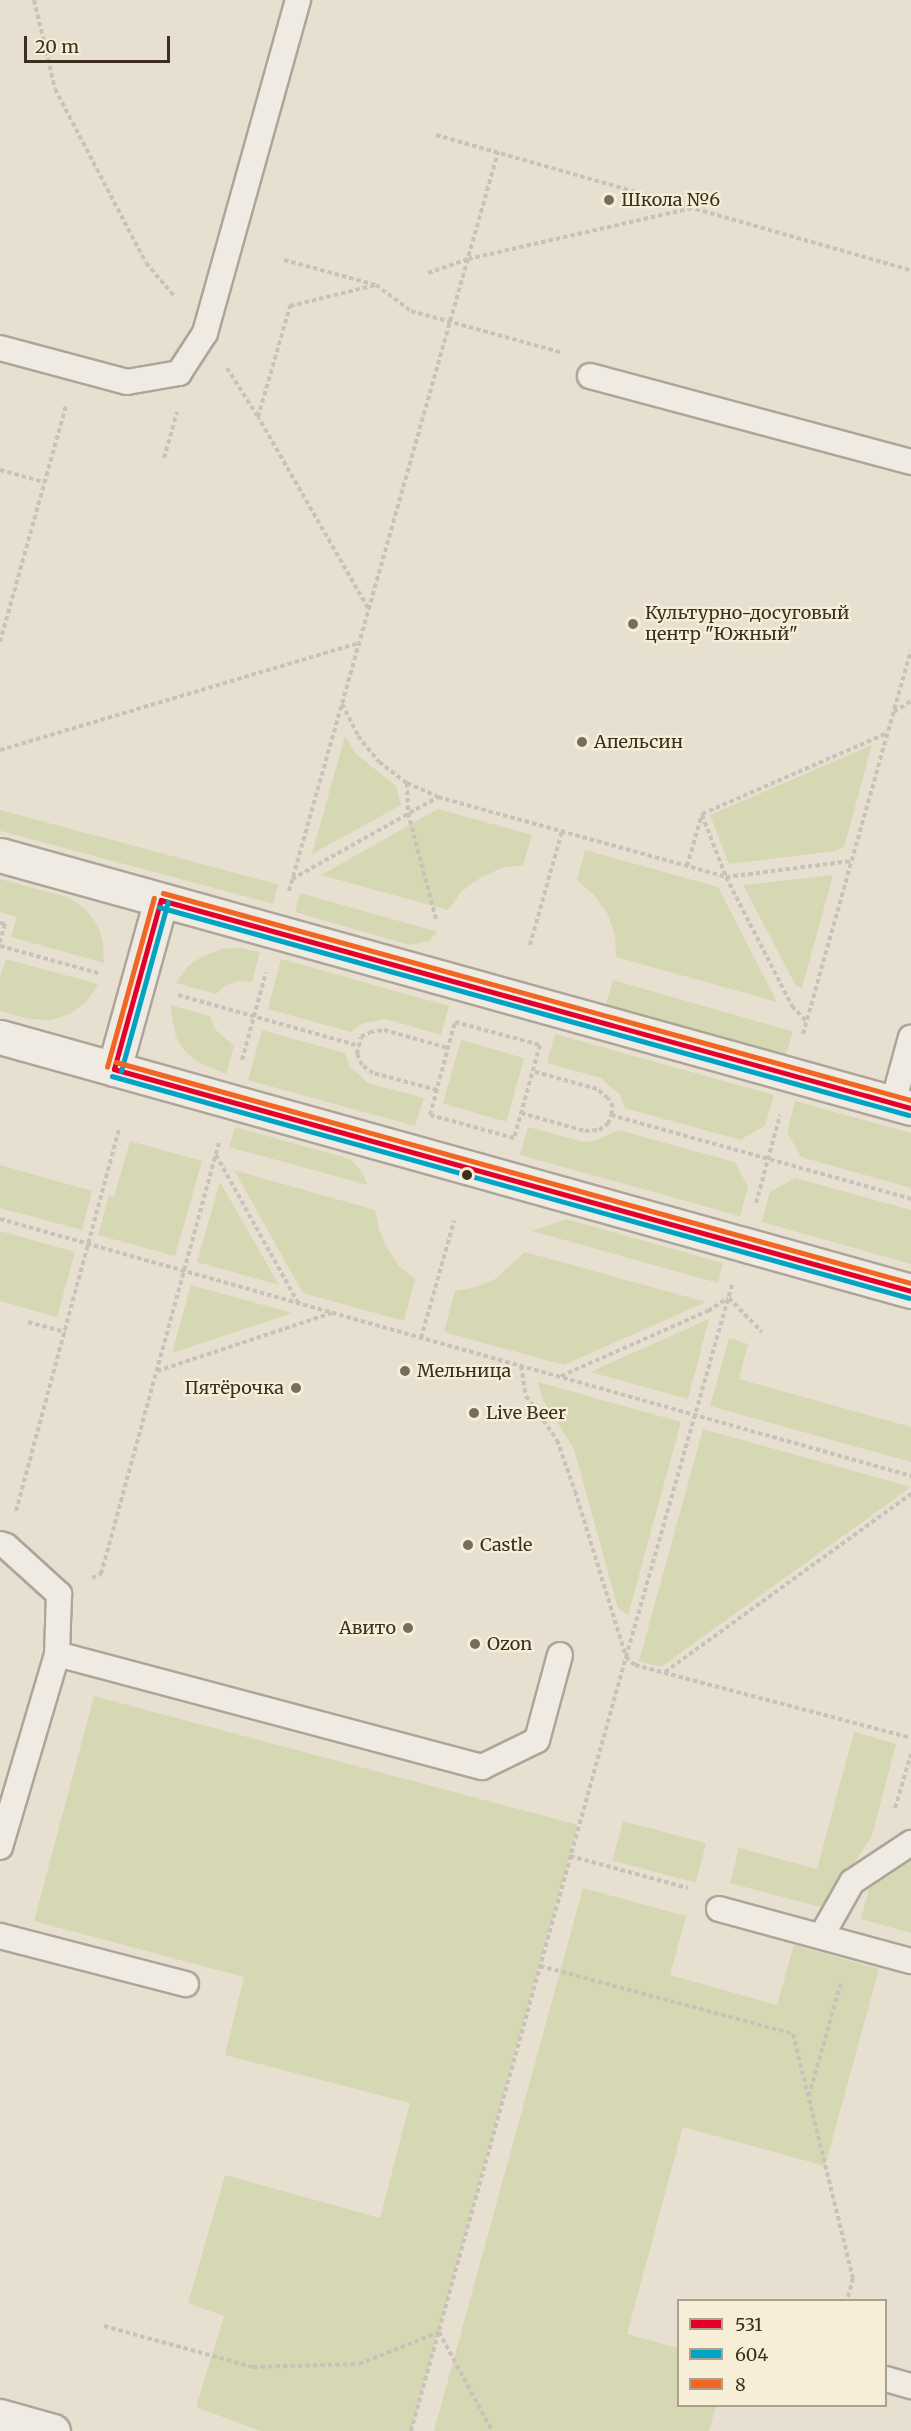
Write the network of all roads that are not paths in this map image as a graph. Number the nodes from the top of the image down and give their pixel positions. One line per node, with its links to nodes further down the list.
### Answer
1 (298, 0): 2 (lane)
2 (0, 348)
3 (590, 376): 4 (lane)
4 (911, 462)
5 (0, 855): 6 (street)
6 (161, 900): 9 (street); 10 (street)
7 (0, 1037): 9 (street)
8 (911, 1037): 10 (lane)
9 (114, 1069): 11 (street)
10 (902, 1106)
11 (911, 1291)
12 (3, 1545): 13 (lane)
13 (57, 1654): 14 (lane); 16 (lane)
14 (560, 1655)
15 (911, 1843): 19 (lane)
16 (0, 1848)
17 (719, 1909): 19 (lane)
18 (0, 1935): 21 (lane)
19 (822, 1935): 20 (lane)
20 (911, 1961)
21 (186, 1984)
22 (887, 2380): 23 (lane)
23 (911, 2386)

